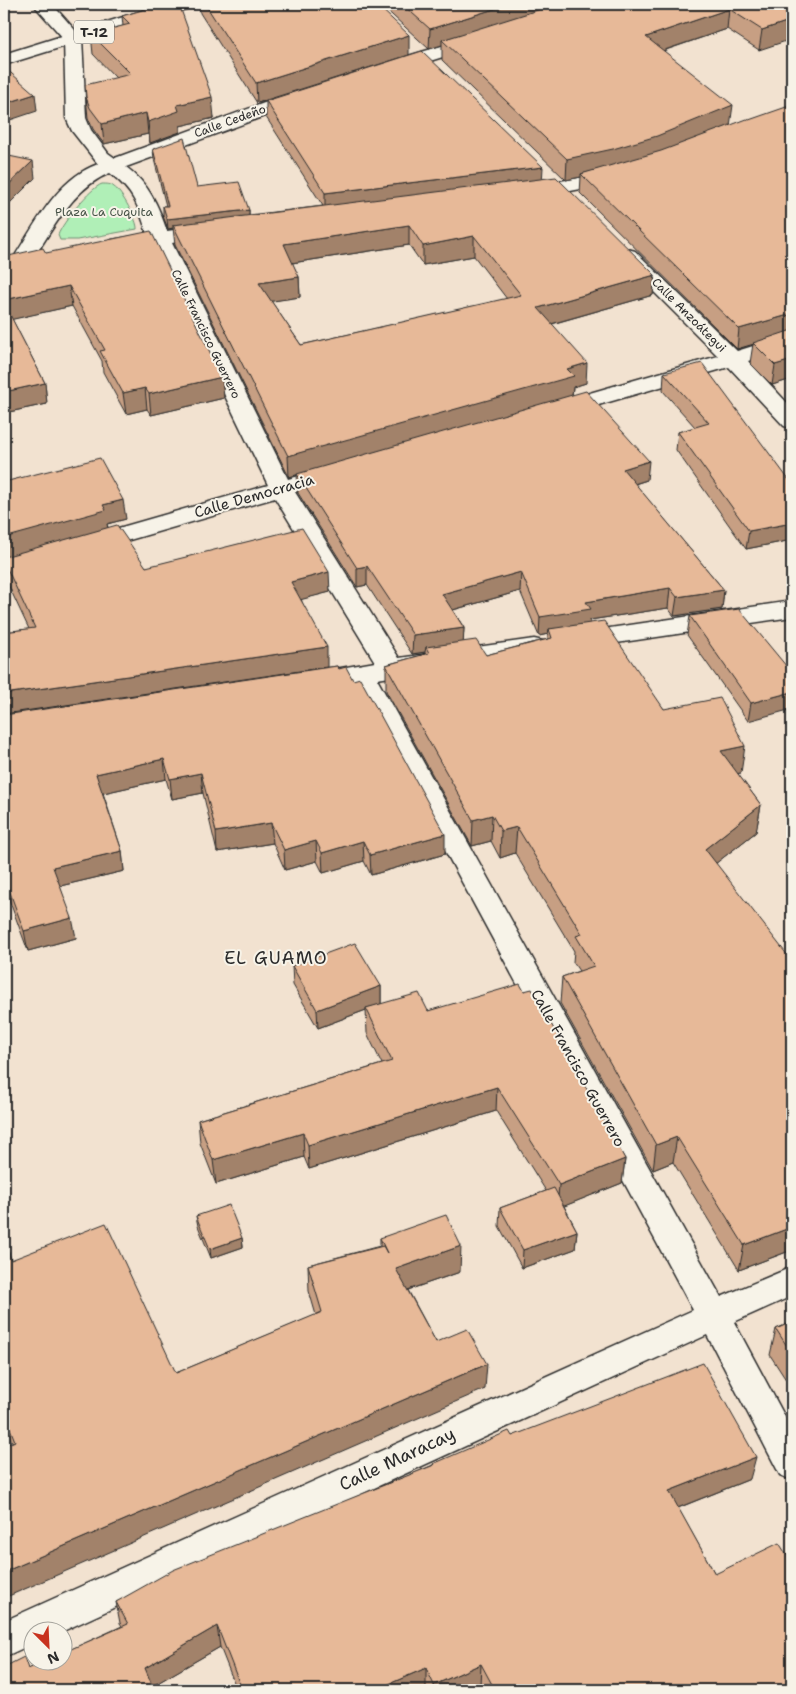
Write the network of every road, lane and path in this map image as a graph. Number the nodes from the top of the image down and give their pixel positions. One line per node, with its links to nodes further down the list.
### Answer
1 (42, 4): 4 (main road)
2 (183, 4): 4 (main road, T-12)
3 (491, 36): 6 (main road)
4 (73, 38): 7 (main road, T-12); 11 (main road, Calle Francisco Guerrero)
5 (411, 43): 6 (main road)
6 (426, 56): 8 (main road); 9 (main road)
7 (4, 60)
8 (440, 70)
9 (379, 71)
10 (313, 92): 11 (main road, Calle Cedeño)
11 (112, 165): 15 (main road, Calle Francisco Guerrero); 19 (main road, Calle Cedeño)
12 (636, 171): 13 (main road)
13 (513, 194)
14 (231, 228): 15 (main road)
15 (159, 238): 17 (main road); 25 (main road, Calle Francisco Guerrero)
16 (616, 243): 21 (main road, Calle Anzoátegui)
17 (98, 246)
18 (50, 256): 19 (main road)
19 (12, 264)
20 (792, 340): 21 (main road)
21 (733, 359): 22 (main road); 23 (main road, Calle Anzoátegui)
22 (531, 417)
23 (792, 421)
24 (348, 469): 25 (main road, Calle Democracia)
25 (281, 488): 26 (main road, Calle Democracia); 28 (main road, Calle Francisco Guerrero)
26 (71, 549)
27 (792, 609): 28 (main road)
28 (392, 668): 29 (main road)
29 (361, 672): 30 (main road); 32 (main road, Calle Francisco Guerrero)
30 (322, 678)
31 (792, 1281): 32 (main road, Calle Maracay)
32 (714, 1316): 33 (main road, Calle Francisco Guerrero); 34 (main road, Calle Maracay)
33 (792, 1464)
34 (4, 1639)

